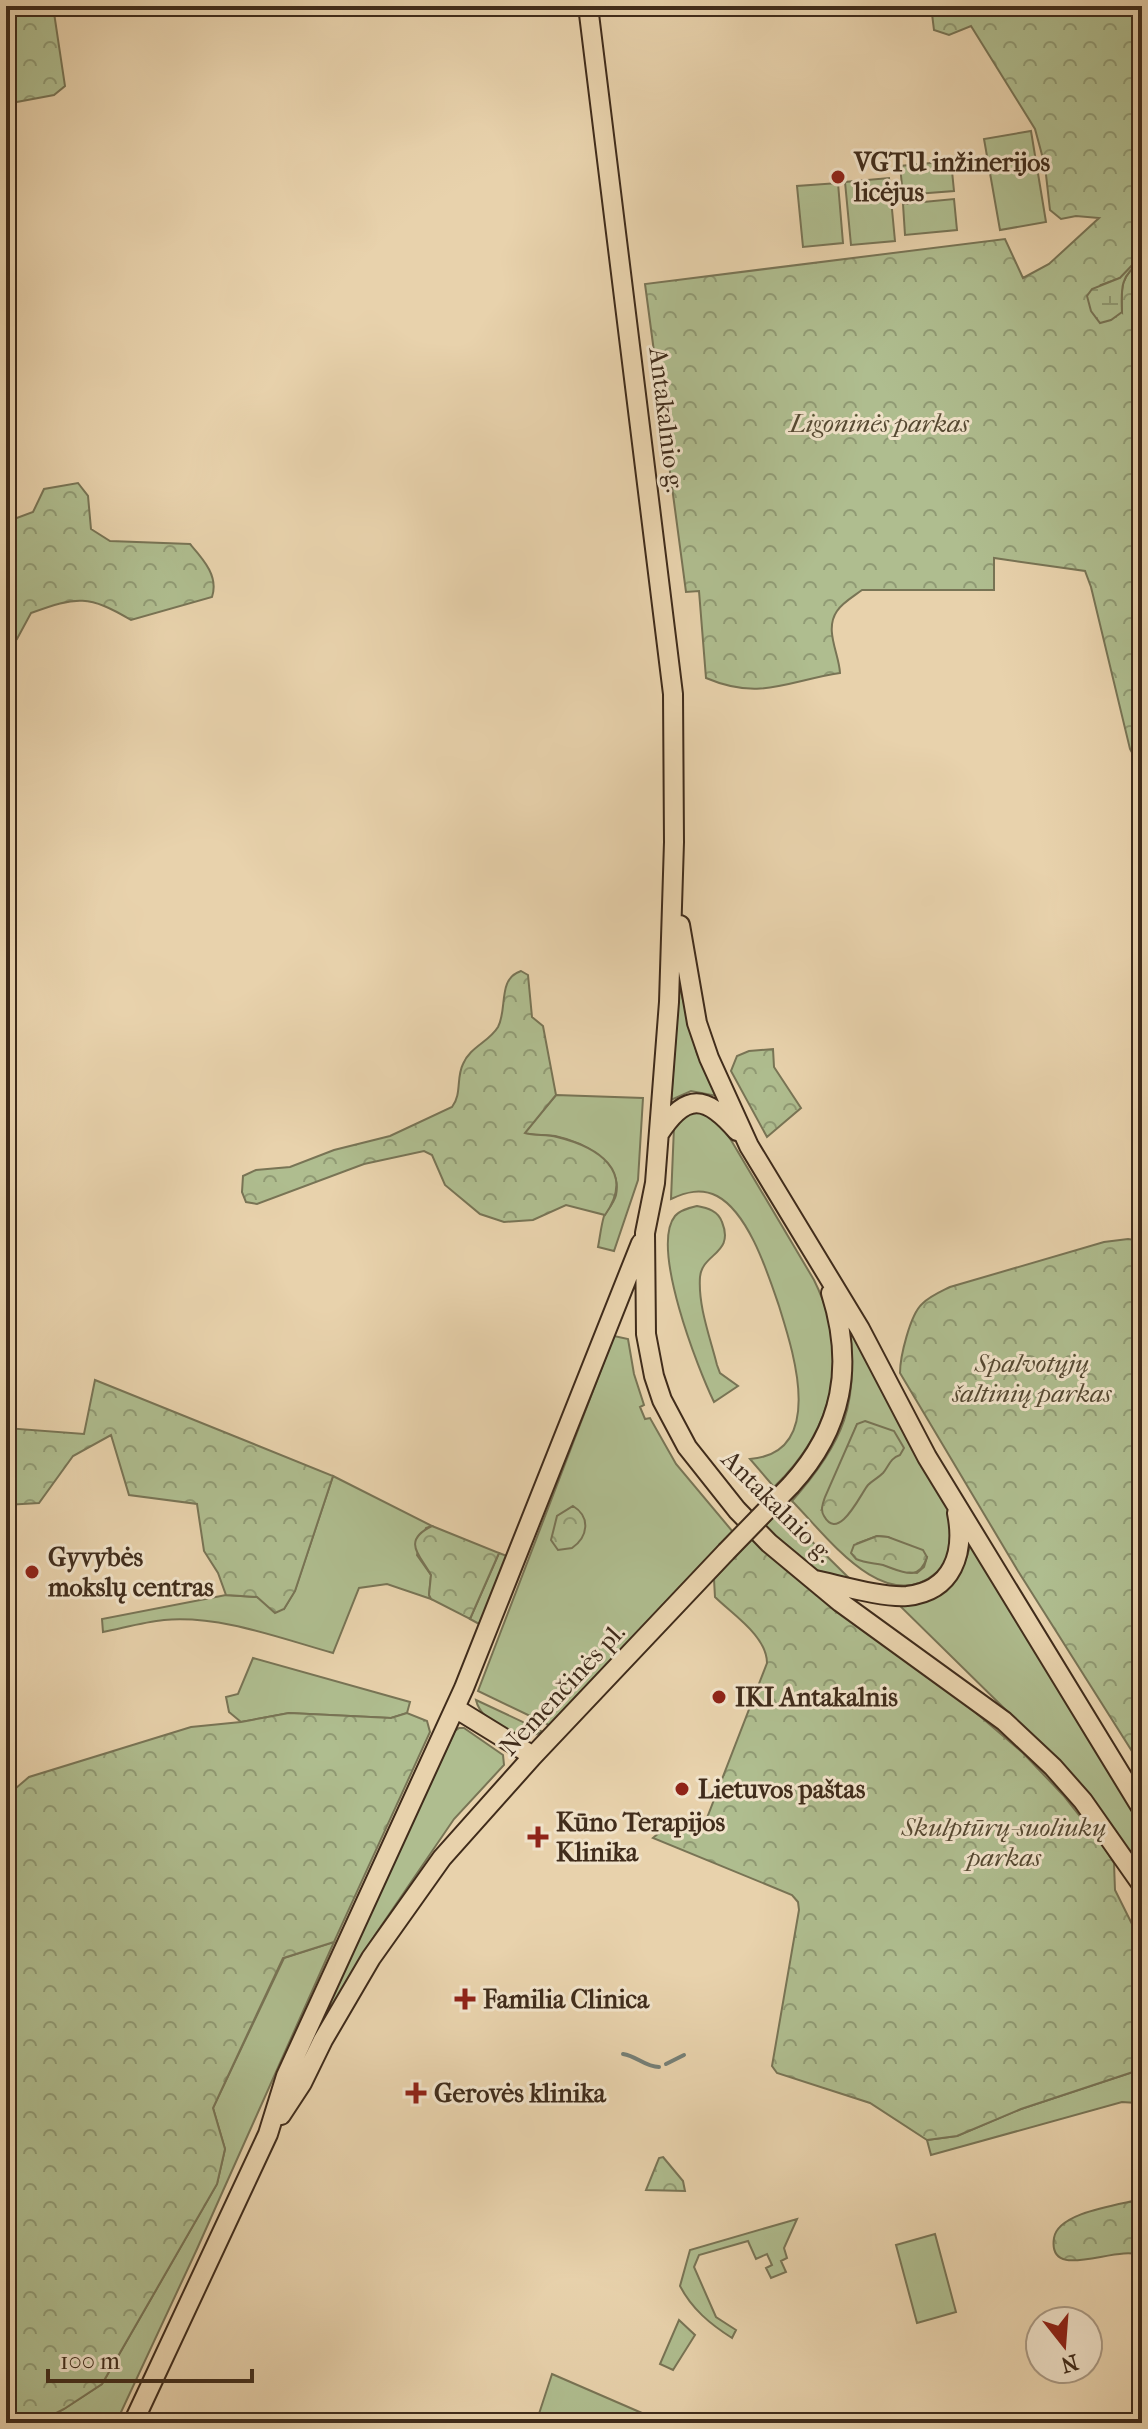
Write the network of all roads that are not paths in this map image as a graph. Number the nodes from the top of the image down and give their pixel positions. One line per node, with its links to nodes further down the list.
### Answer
1 (588, 6): 2 (main road, Antakalnio g.)
2 (674, 842): 3 (main road, Antakalnio g.); 4 (main road, Antakalnio g.)
3 (658, 1137): 4 (main road); 5 (main road, Antakalnio g.)
4 (749, 1146): 6 (main road, Antakalnio g.)
5 (645, 1233): 8 (main road, Antakalnio g.); 9 (main road, Nemenčinės pl.)
6 (825, 1275): 7 (main road, Antakalnio g.); 10 (main road, Nemenčinės pl., bridge)
7 (955, 1501): 8 (main road); 11 (main road, Antakalnio g.)
8 (812, 1579): 12 (main road, Antakalnio g.)
9 (455, 1708): 10 (main road); 13 (main road, Nemenčinės pl.)
10 (533, 1756): 13 (main road, Nemenčinės pl.)
11 (1142, 1809)
12 (1142, 1885)
13 (268, 2134): 14 (main road, Nemenčinės pl.)
14 (133, 2423)

